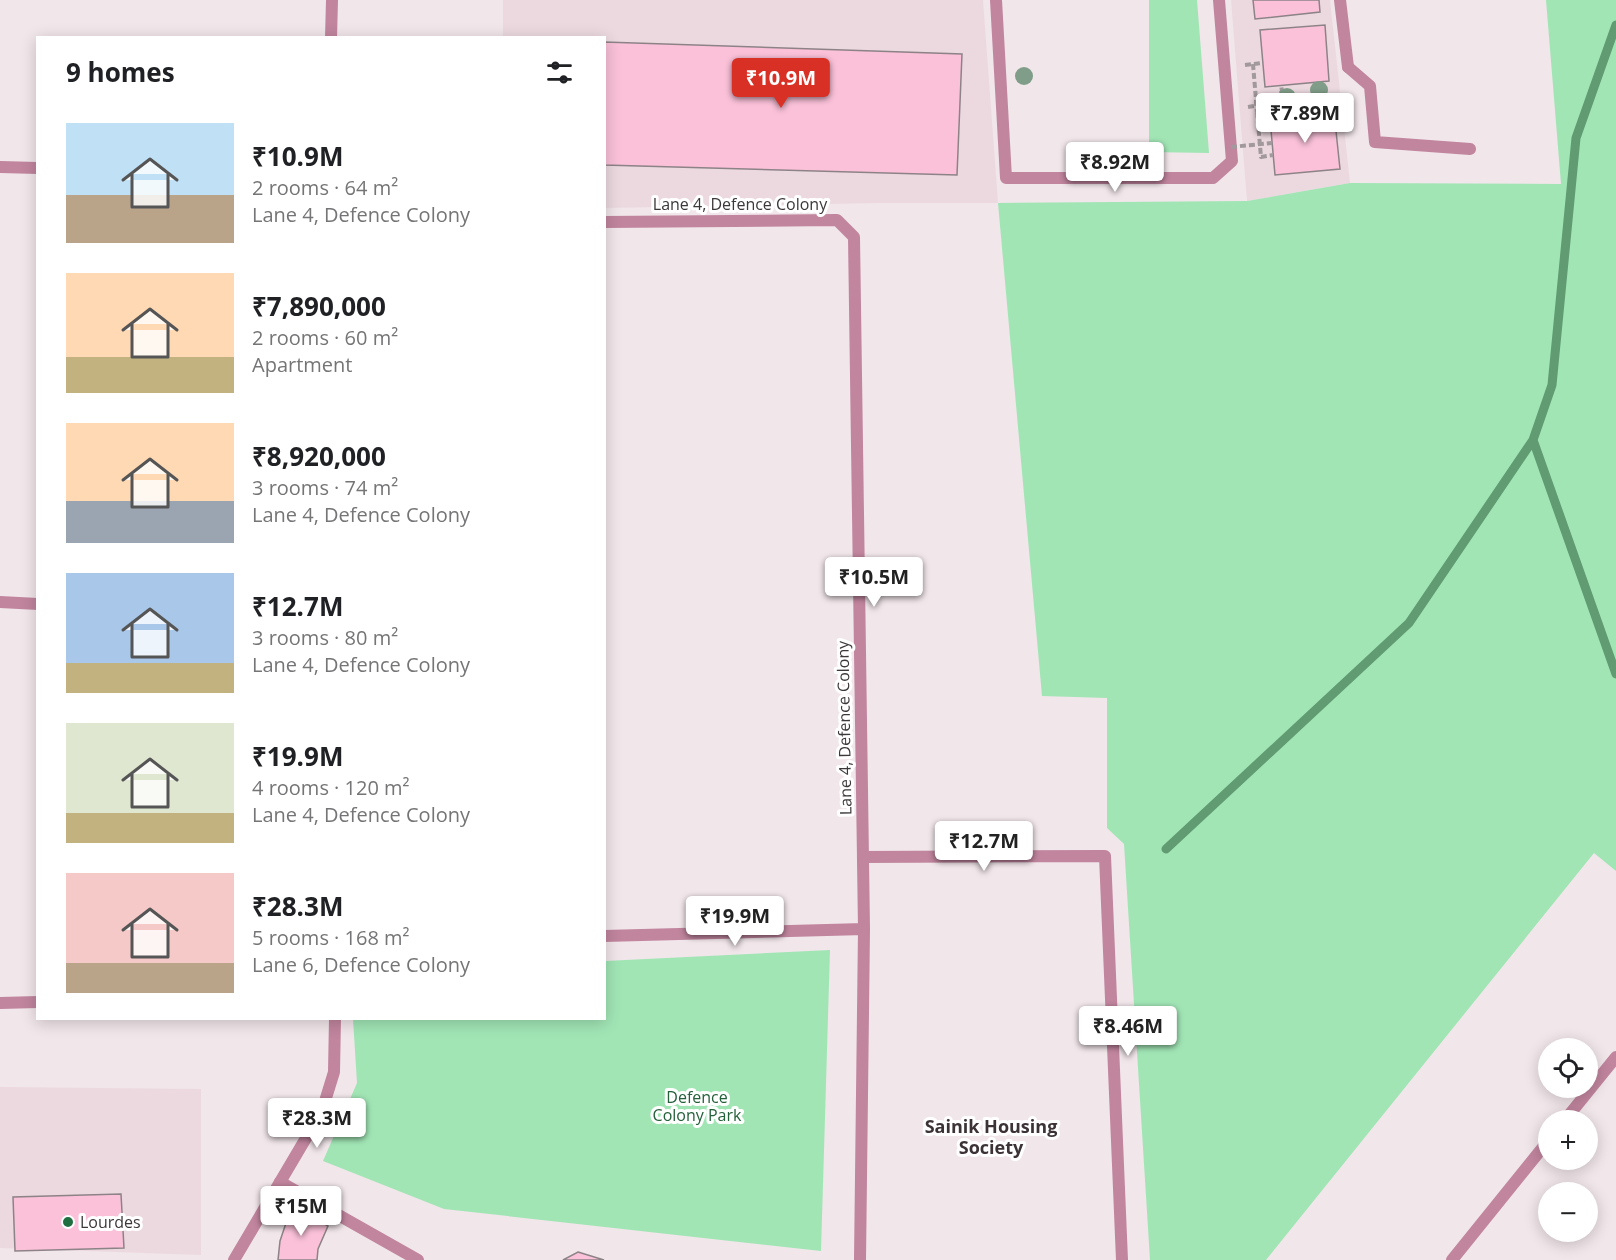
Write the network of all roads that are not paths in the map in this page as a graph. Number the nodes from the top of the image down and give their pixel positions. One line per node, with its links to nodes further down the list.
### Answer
1 (332, 0): 5 (street)
2 (996, 0): 3 (street)
3 (1219, 0)
4 (1340, 0): 6 (street)
5 (331, 36)
6 (1470, 149)
7 (0, 167): 8 (street)
8 (36, 168)
9 (606, 222): 12 (street, Lane 4, Defence Colony)
10 (0, 602): 11 (street)
11 (36, 603)
12 (863, 857): 13 (street, Lane 4, Defence Colony); 25 (street)
13 (864, 929): 14 (street); 24 (street, Lane 4, Defence Colony)
14 (606, 936)
15 (36, 1002): 16 (street)
16 (0, 1003)
17 (335, 1020): 21 (street)
18 (1616, 1057): 19 (street)
19 (1573, 1110)
20 (1538, 1154): 26 (street)
21 (280, 1182): 22 (street); 23 (street)
22 (234, 1260)
23 (418, 1260)
24 (860, 1260)
25 (1122, 1260)
26 (1452, 1260)

